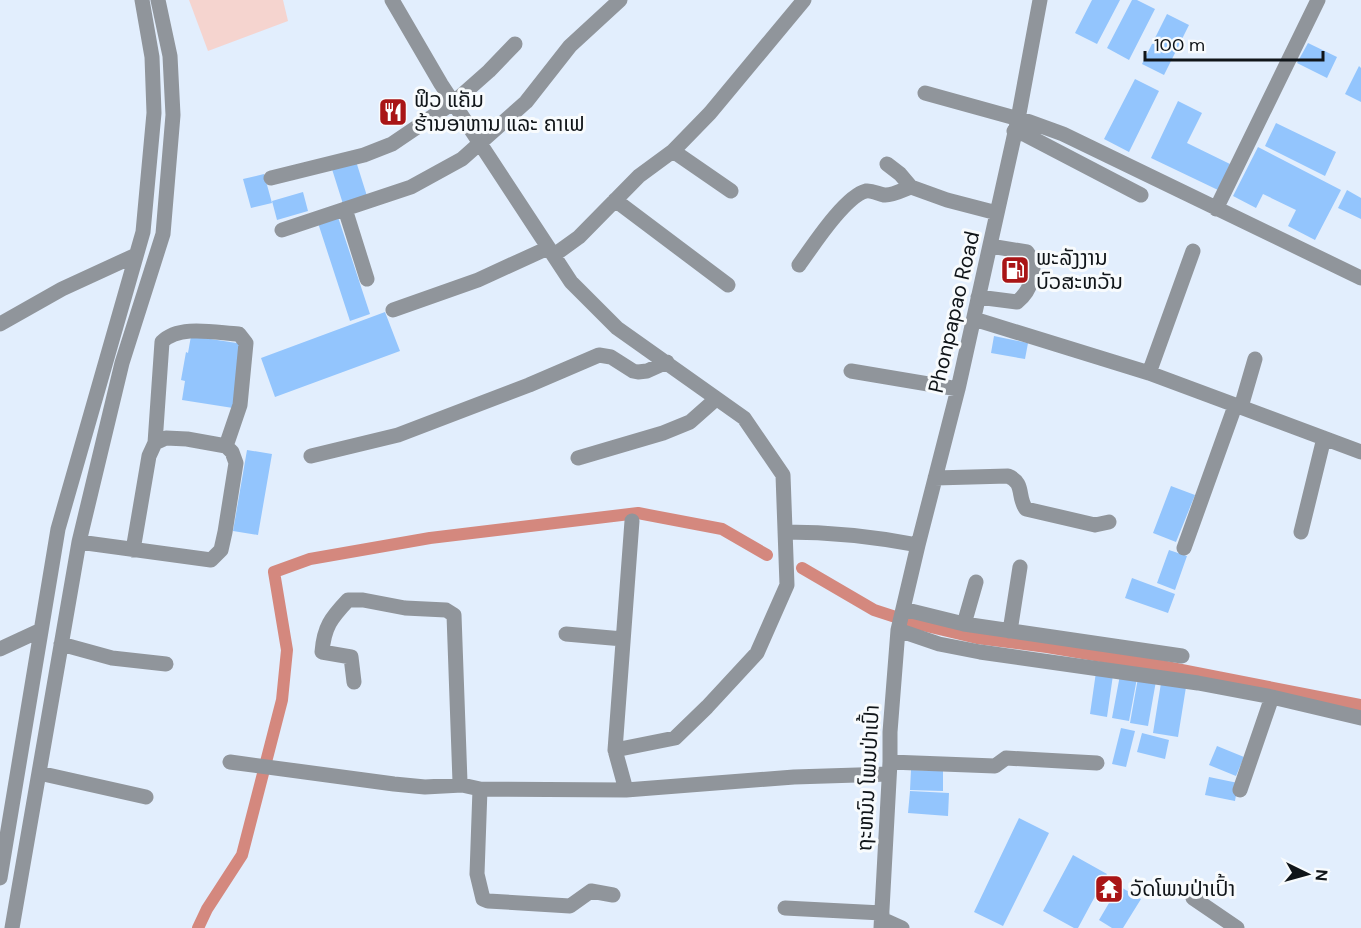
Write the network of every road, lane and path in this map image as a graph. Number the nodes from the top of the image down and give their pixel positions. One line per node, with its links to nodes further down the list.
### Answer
1 (142, 0): 27 (street)
2 (158, 0): 54 (street)
3 (392, 0): 10 (street)
4 (620, 0): 12 (street)
5 (804, 0): 13 (street)
6 (1040, 0): 11 (street, Phonpapao Road)
7 (1318, 0): 21 (street)
8 (515, 44): 10 (street)
9 (925, 93): 11 (street)
10 (454, 102): 12 (street); 15 (street)
11 (1016, 125): 18 (street); 21 (street); 22 (street, Phonpapao Road)
12 (479, 143): 20 (street); 26 (street)
13 (673, 151): 17 (street); 19 (street)
14 (887, 164): 16 (street)
15 (272, 178)
16 (911, 187): 22 (street); 28 (street)
17 (731, 191)
18 (1142, 195)
19 (615, 200): 26 (street); 31 (street)
20 (345, 209): 23 (street); 30 (street)
21 (1216, 209): 29 (street)
22 (997, 213): 24 (street, Phonpapao Road)
23 (282, 230)
24 (990, 246): 32 (street, Phonpapao Road); 32 (street)
25 (1193, 251): 39 (street)
26 (551, 252): 33 (street); 37 (street)
27 (136, 255): 35 (street); 62 (street)
28 (799, 265)
29 (1361, 278)
30 (367, 279)
31 (728, 285)
32 (978, 297): 34 (street, Phonpapao Road)
33 (393, 310)
34 (974, 320): 39 (street); 40 (street, Phonpapao Road)
35 (0, 324)
36 (1256, 359): 42 (street)
37 (667, 362): 41 (street); 47 (street)
38 (851, 371): 40 (street)
39 (1149, 373): 42 (street)
40 (958, 389): 49 (street, Phonpapao Road)
41 (716, 399): 48 (street); 52 (street)
42 (1238, 406): 43 (street); 56 (street)
43 (1324, 438): 46 (street); 53 (street)
44 (155, 443): 45 (street); 45 (street); 57 (street)
45 (226, 446): 57 (street)
46 (1360, 450)
47 (312, 456)
48 (578, 458)
49 (935, 478): 51 (street); 55 (street, Phonpapao Road)
50 (632, 521): 66 (street)
51 (1109, 522)
52 (785, 532): 55 (street); 74 (street)
53 (1301, 532)
54 (79, 542): 57 (street); 67 (street)
55 (918, 545): 60 (street, Phonpapao Road)
56 (1184, 548)
57 (133, 550)
58 (1020, 567): 64 (street)
59 (976, 582): 61 (street)
60 (902, 611): 61 (street); 63 (street, Phonpapao Road)
61 (964, 624): 64 (street)
62 (41, 630): 68 (street); 84 (street)
63 (898, 630): 72 (street); 77 (street, ຖະຫນົນ ໂພນປ່າເປົ້າ)
64 (1010, 631): 69 (street)
65 (566, 634): 66 (street)
66 (623, 639): 74 (street)
67 (61, 644): 70 (street); 78 (street)
68 (0, 649)
69 (1182, 656)
70 (165, 664)
71 (354, 682): 79 (street)
72 (1272, 698): 73 (street); 82 (street)
73 (1361, 718)
74 (615, 750): 81 (street)
75 (230, 762): 79 (street)
76 (1097, 763): 77 (street)
77 (890, 768): 81 (street); 88 (street, ຖະຫນົນ ໂພນປ່າເປົ້າ)
78 (39, 773): 83 (street); 89 (street)
79 (462, 785): 80 (street)
80 (480, 789): 81 (street); 85 (street)
81 (626, 790)
82 (1240, 790)
83 (146, 796)
84 (0, 878)
85 (613, 895)
86 (1193, 898): 91 (street)
87 (785, 908): 88 (street)
88 (881, 920): 90 (street)
89 (12, 928)
90 (902, 928)
91 (1237, 928)

